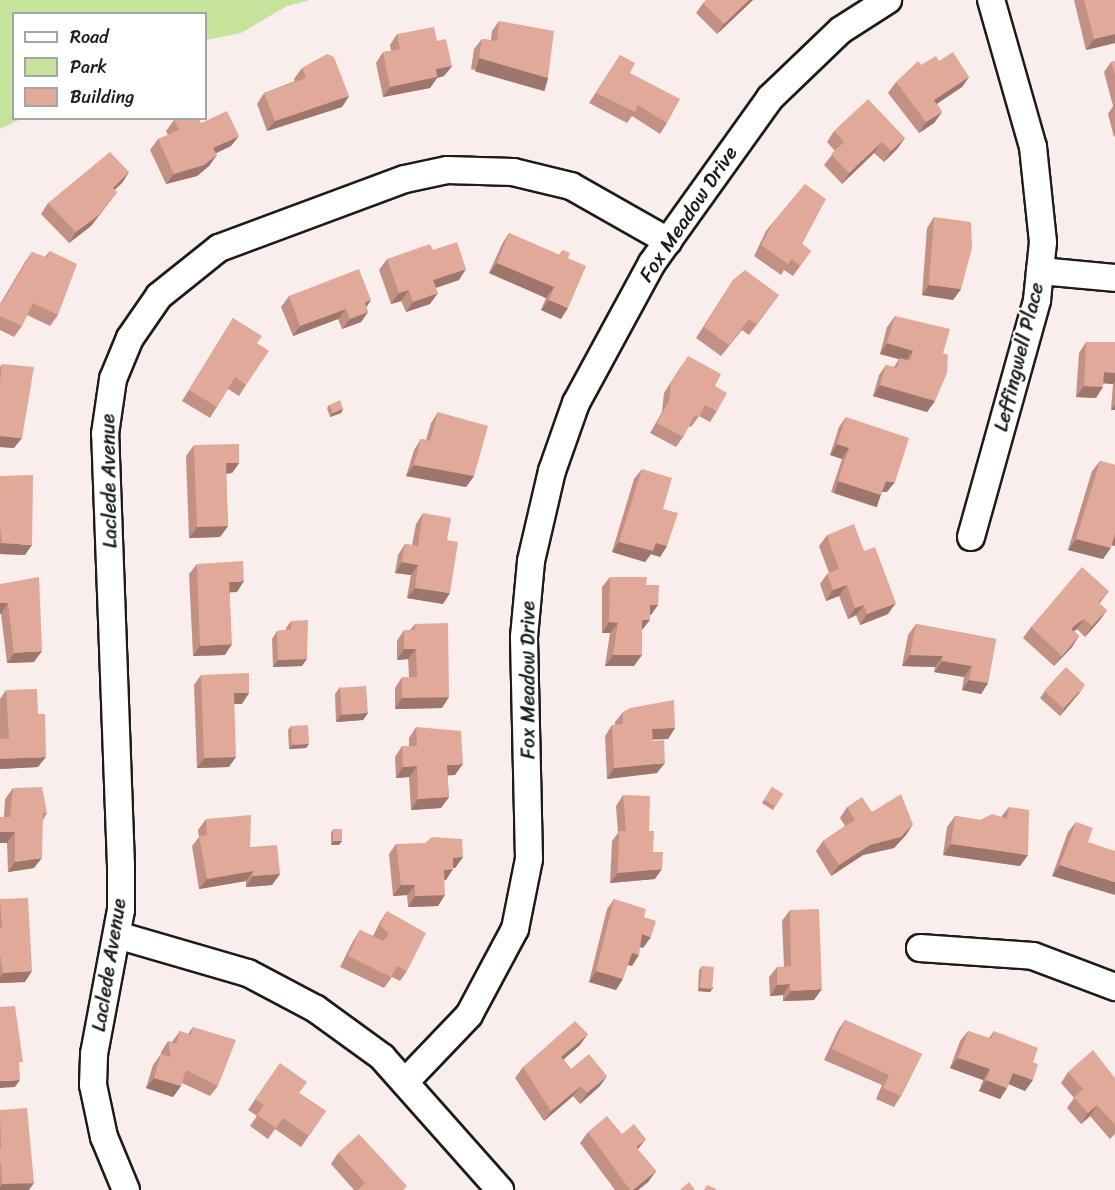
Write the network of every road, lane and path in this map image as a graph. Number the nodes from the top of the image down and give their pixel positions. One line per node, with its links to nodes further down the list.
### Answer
1 (888, 0): 3 (street, Fox Meadow Drive)
2 (991, 0): 4 (street, Leffingwell Place)
3 (668, 241): 7 (street, Laclede Avenue); 10 (street, Fox Meadow Drive)
4 (1040, 271): 5 (street); 6 (street, Leffingwell Place)
5 (1115, 278)
6 (971, 537)
7 (117, 935): 10 (street); 11 (street, Laclede Avenue)
8 (920, 948): 9 (street)
9 (1115, 987)
10 (406, 1081): 12 (street)
11 (126, 1190)
12 (500, 1190)

